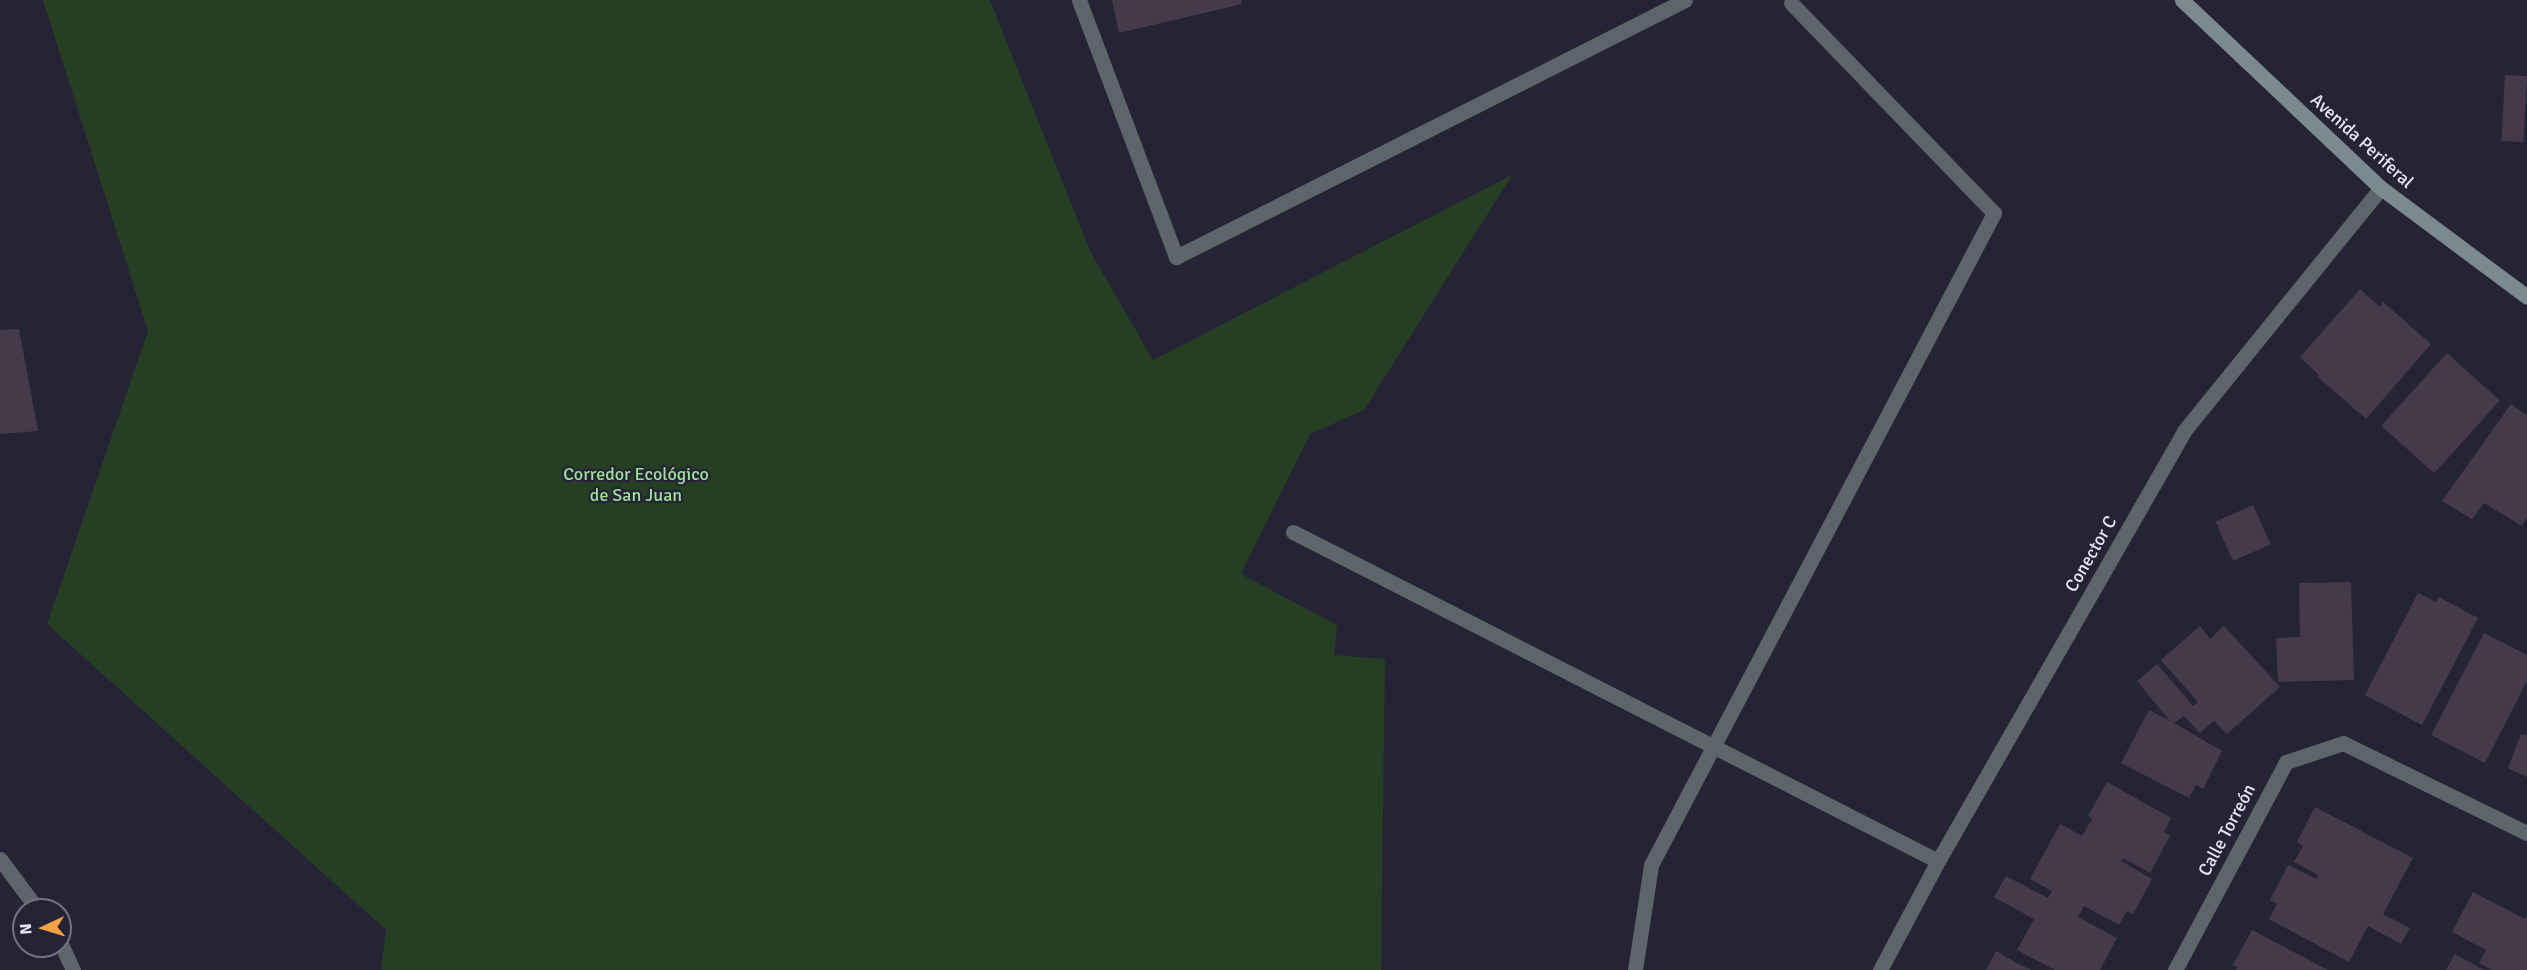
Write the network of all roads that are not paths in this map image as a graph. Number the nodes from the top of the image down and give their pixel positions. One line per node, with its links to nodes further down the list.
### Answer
1 (1079, 0): 2 (street)
2 (1684, 0)
3 (2182, 0): 5 (street, Avenida Periferal)
4 (1791, 3): 8 (street)
5 (2381, 188): 6 (street, Avenida Periferal); 11 (street, Conector C)
6 (2527, 297)
7 (1293, 532): 8 (street)
8 (1714, 745): 11 (street); 13 (street)
9 (2527, 833): 15 (street, Calle Torreón)
10 (0, 859): 12 (street)
11 (1938, 861): 14 (street, Conector C)
12 (29, 898)
13 (1635, 970)
14 (1880, 970)
15 (2175, 970)

